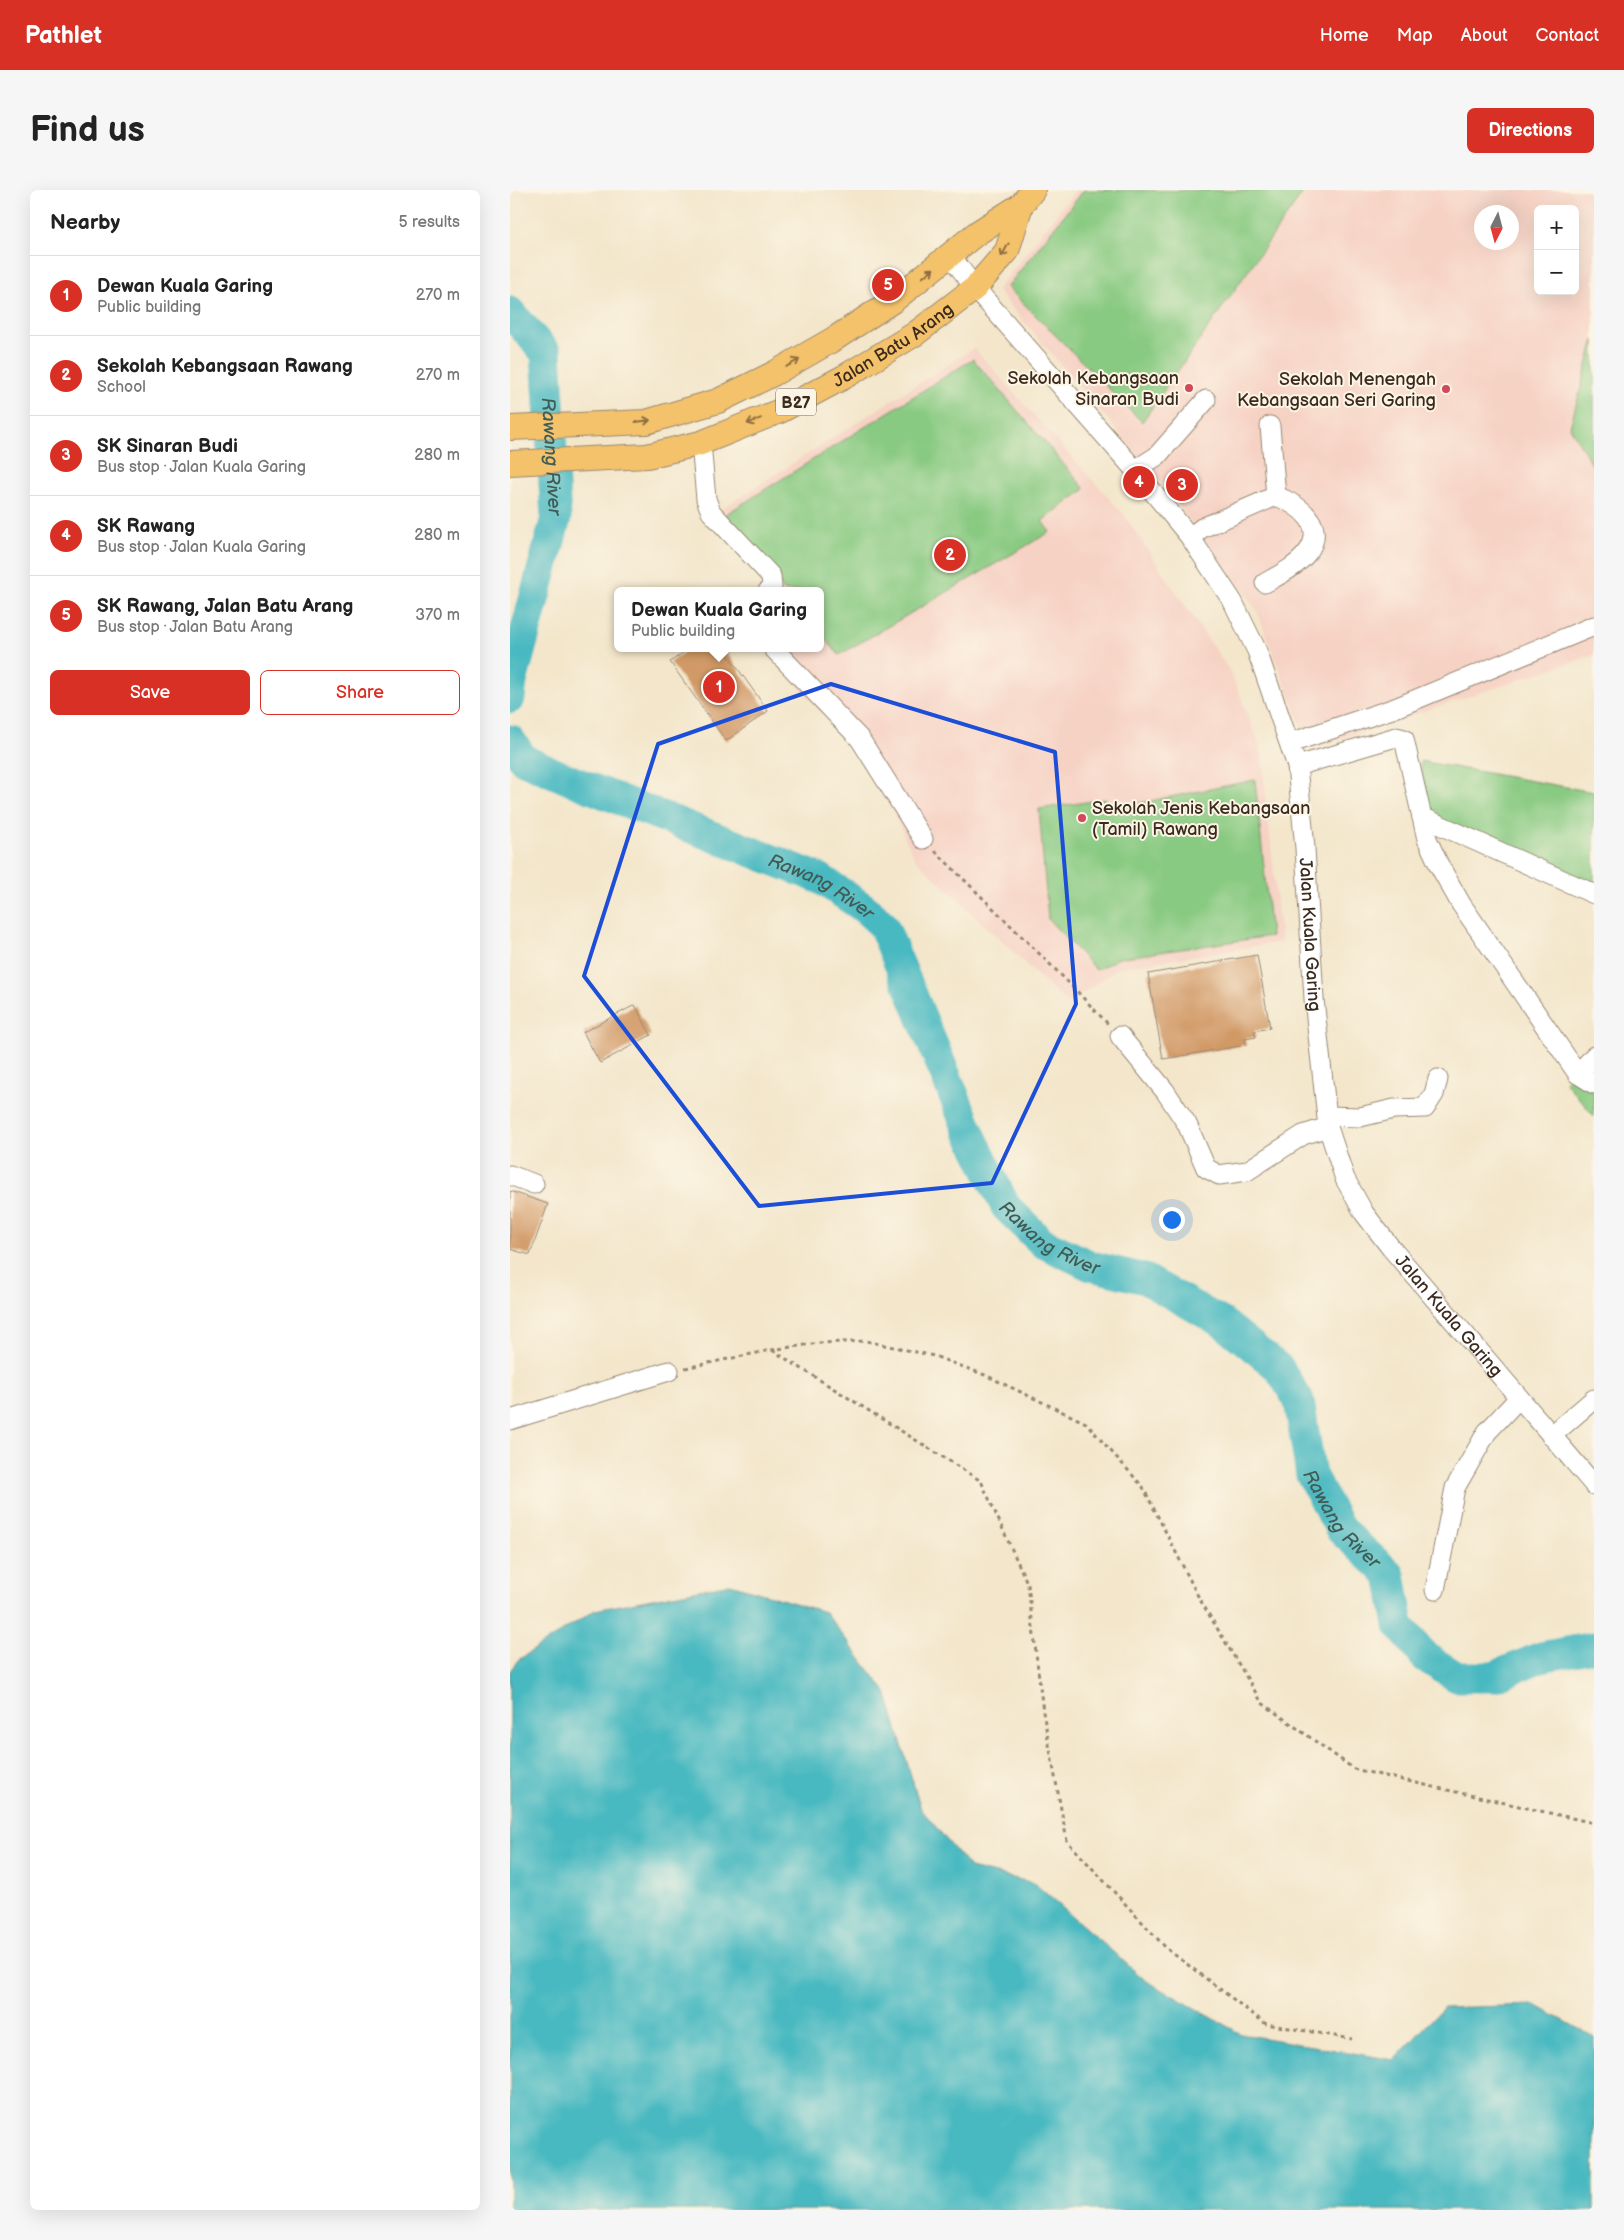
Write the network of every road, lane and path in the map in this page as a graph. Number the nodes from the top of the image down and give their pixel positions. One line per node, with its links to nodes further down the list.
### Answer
1 (1027, 197): 2 (main road, Jalan Batu Arang / B27); 3 (main road, Jalan Batu Arang / B27, one-way to 3)
2 (950, 255): 3 (street, Jalan Kuala Garing); 6 (main road, Jalan Batu Arang / B27, one-way to 2)
3 (975, 288): 7 (main road, Jalan Batu Arang / B27, one-way to 7); 9 (street, Jalan Kuala Garing)
4 (1206, 400): 9 (street)
5 (1270, 426): 10 (street)
6 (510, 428)
7 (701, 443): 8 (main road, Jalan Batu Arang / B27); 13 (street)
8 (510, 463)
9 (1135, 470): 11 (street, Jalan Kuala Garing)
10 (1276, 496): 11 (street); 12 (street)
11 (1190, 537): 16 (street, Jalan Kuala Garing)
12 (1265, 583)
13 (772, 587)
14 (1594, 626): 16 (street)
15 (777, 652): 19 (street)
16 (1290, 743): 17 (street, Jalan Kuala Garing)
17 (1297, 766): 18 (street); 26 (street, Jalan Kuala Garing)
18 (1422, 818): 20 (street); 23 (street)
19 (923, 839): 21 (path)
20 (1594, 894)
21 (1120, 1036): 26 (street)
22 (1594, 1056): 23 (street)
23 (1578, 1074): 25 (street)
24 (1438, 1079): 26 (street)
25 (1594, 1084)
26 (1327, 1121): 31 (street, Jalan Kuala Garing)
27 (510, 1175): 28 (street)
28 (534, 1184)
29 (771, 1350): 30 (path); 37 (path); 38 (path)
30 (669, 1372): 33 (street)
31 (1519, 1398): 34 (street, Jalan Kuala Garing); 36 (street)
32 (1594, 1399): 34 (street)
33 (510, 1420)
34 (1551, 1436): 35 (street, Jalan Kuala Garing)
35 (1594, 1485)
36 (1435, 1590)
37 (1594, 1823)
38 (1352, 2039)

